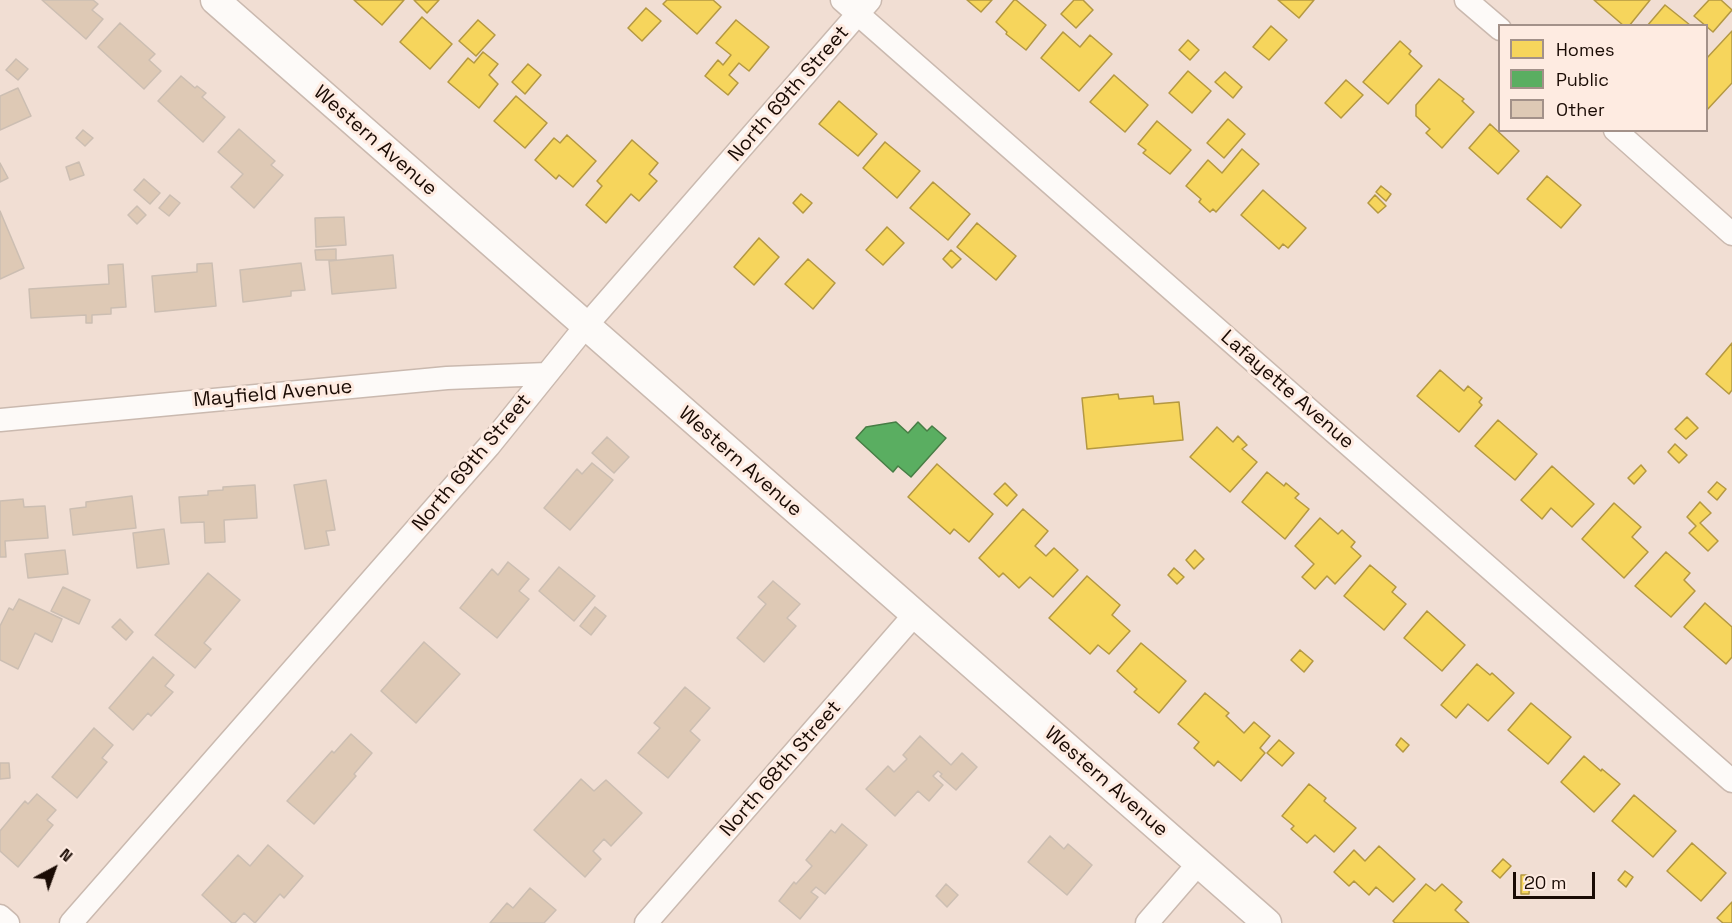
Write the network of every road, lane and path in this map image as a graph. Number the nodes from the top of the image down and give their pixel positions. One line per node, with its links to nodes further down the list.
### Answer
1 (215, 0): 7 (street, Western Avenue)
2 (1466, 0): 4 (street)
3 (857, 5): 7 (street, North 69th Street); 11 (street, Lafayette Avenue)
4 (1498, 27)
5 (1617, 132): 6 (street)
6 (1732, 234)
7 (585, 327): 8 (street, North 69th Street); 10 (street, Western Avenue)
8 (547, 374): 9 (street, Mayfield Avenue); 15 (street, North 69th Street)
9 (0, 420)
10 (915, 614): 12 (street, Western Avenue); 16 (street, North 68th Street)
11 (1732, 781)
12 (1198, 864): 17 (street); 18 (street, Western Avenue)
13 (0, 916): 14 (street)
14 (8, 923)
15 (71, 923)
16 (646, 923)
17 (1147, 923)
18 (1266, 923)

